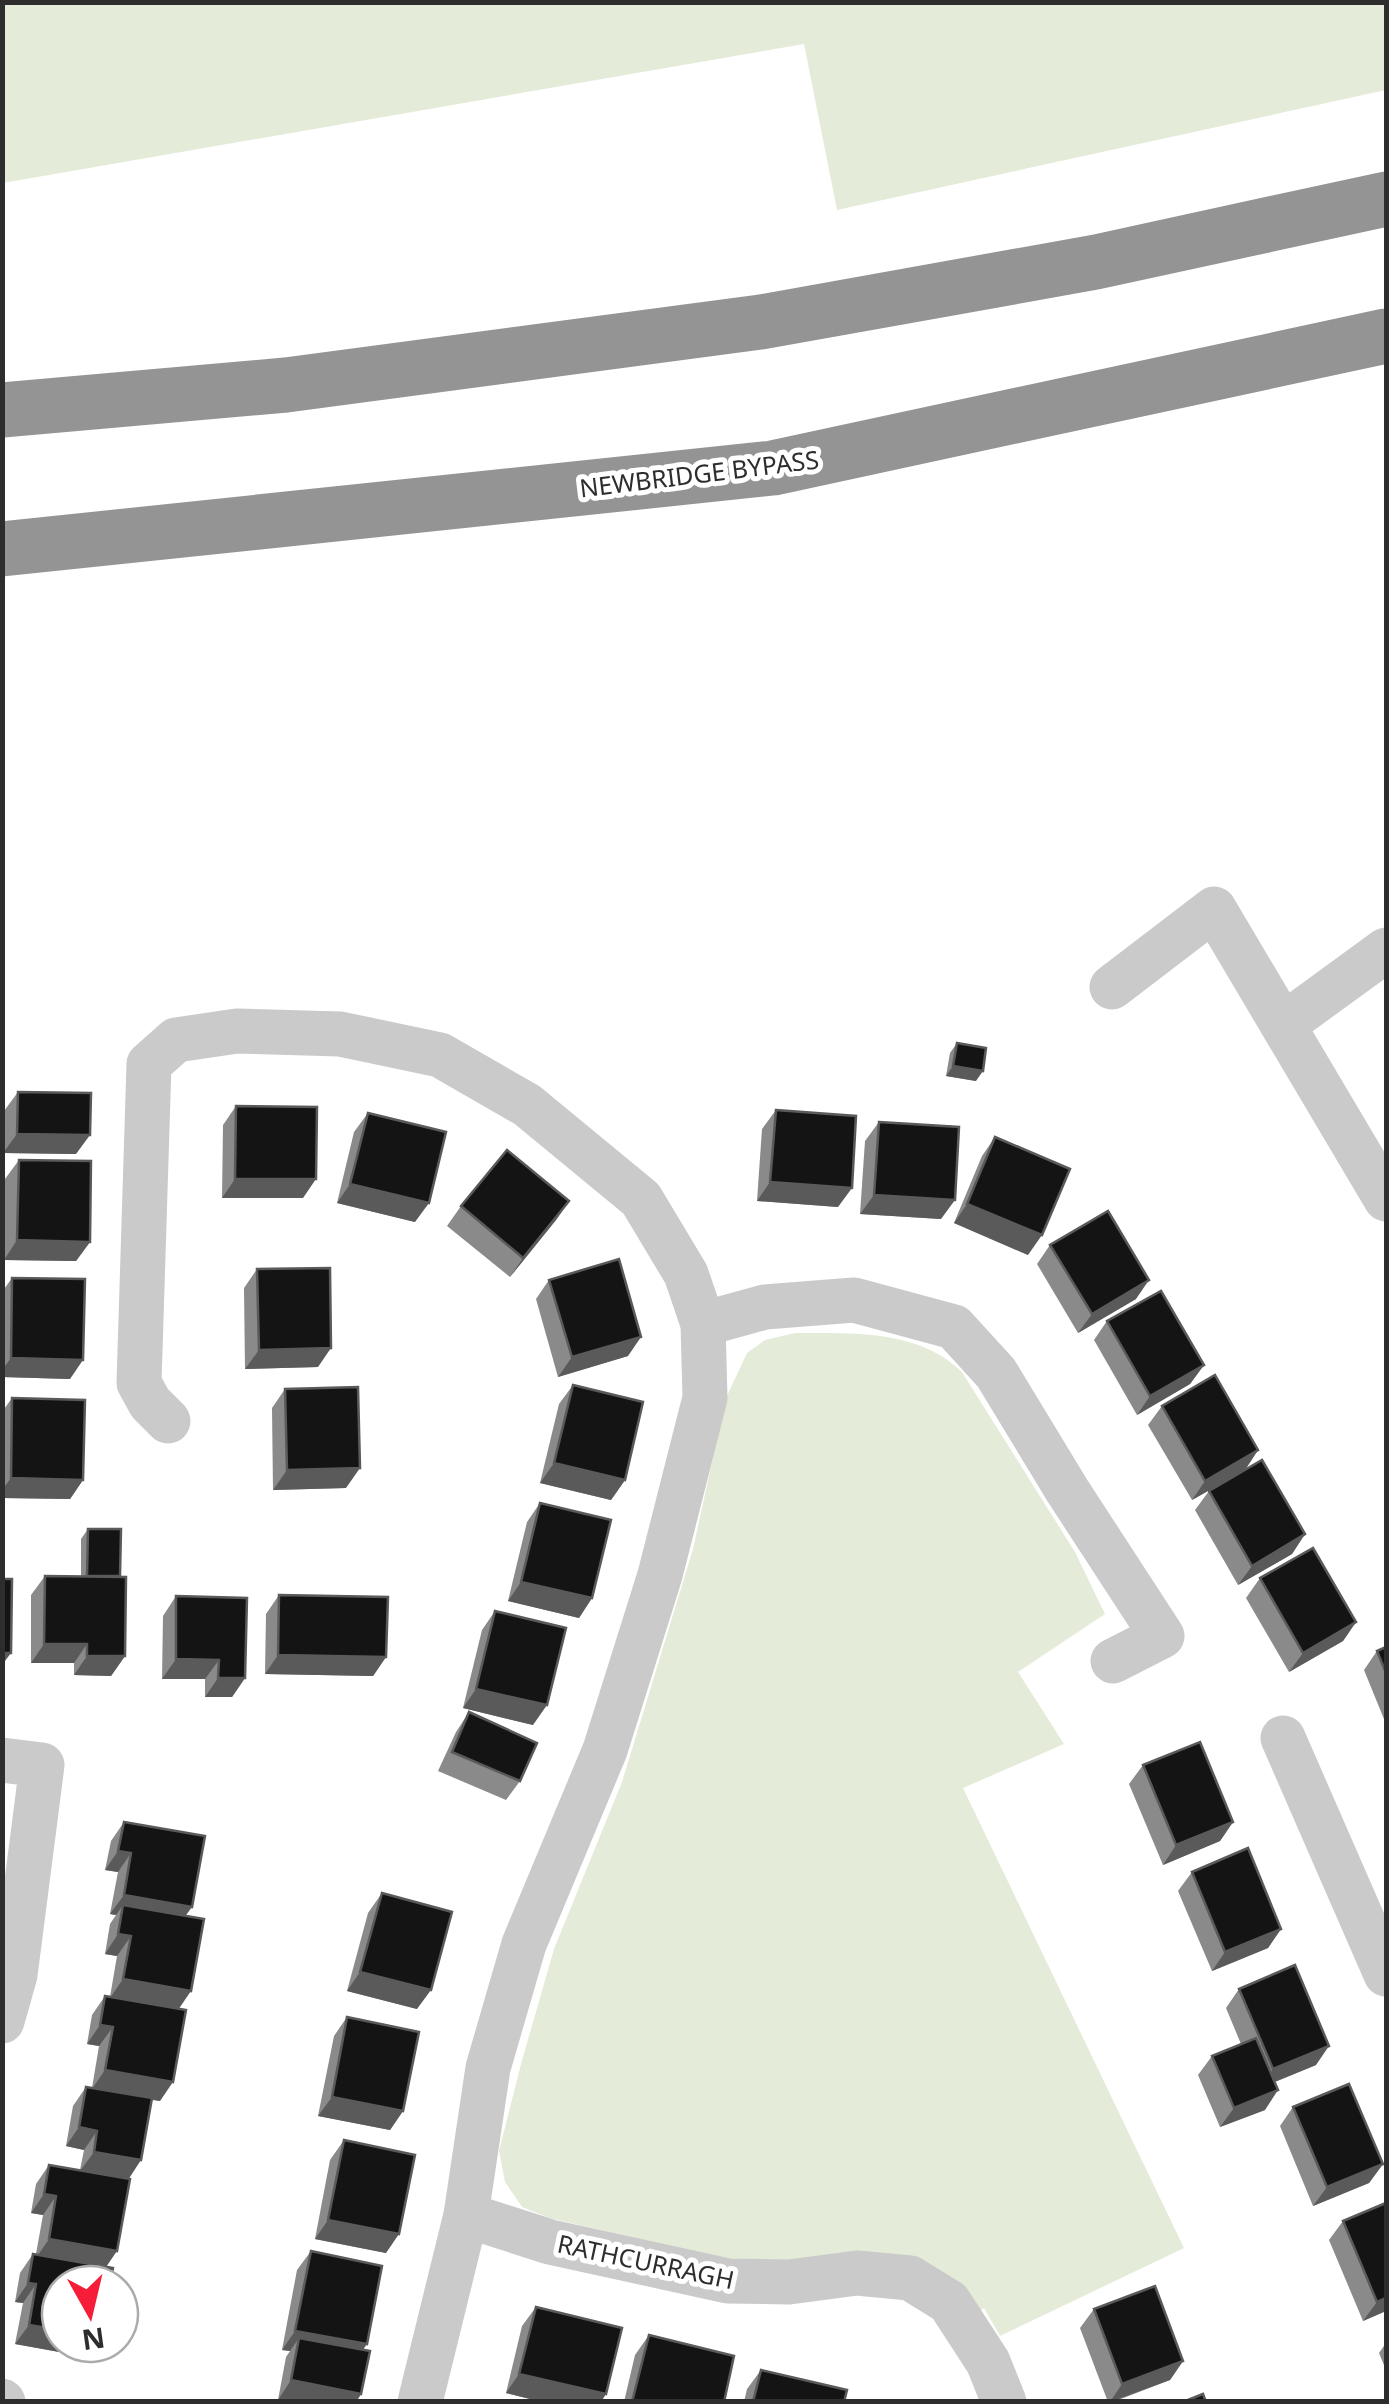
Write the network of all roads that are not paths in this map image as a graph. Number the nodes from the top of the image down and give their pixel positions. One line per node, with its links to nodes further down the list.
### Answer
1 (1386, 199): 3 (highway)
2 (1386, 336): 4 (highway, NEWBRIDGE BYPASS)
3 (2, 410)
4 (2, 549)
5 (1386, 950): 7 (street)
6 (1112, 987): 7 (street)
7 (1283, 1026): 8 (street)
8 (1386, 1199)
9 (703, 1324): 10 (street); 11 (street); 16 (street)
10 (168, 1421)
11 (1112, 1661)
12 (1283, 1738): 14 (street)
13 (41, 1764): 15 (street)
14 (1386, 1974)
15 (2, 2021)
16 (466, 2215): 17 (street); 18 (street, RATHCURRAGH)
17 (420, 2402)
18 (1004, 2402)

